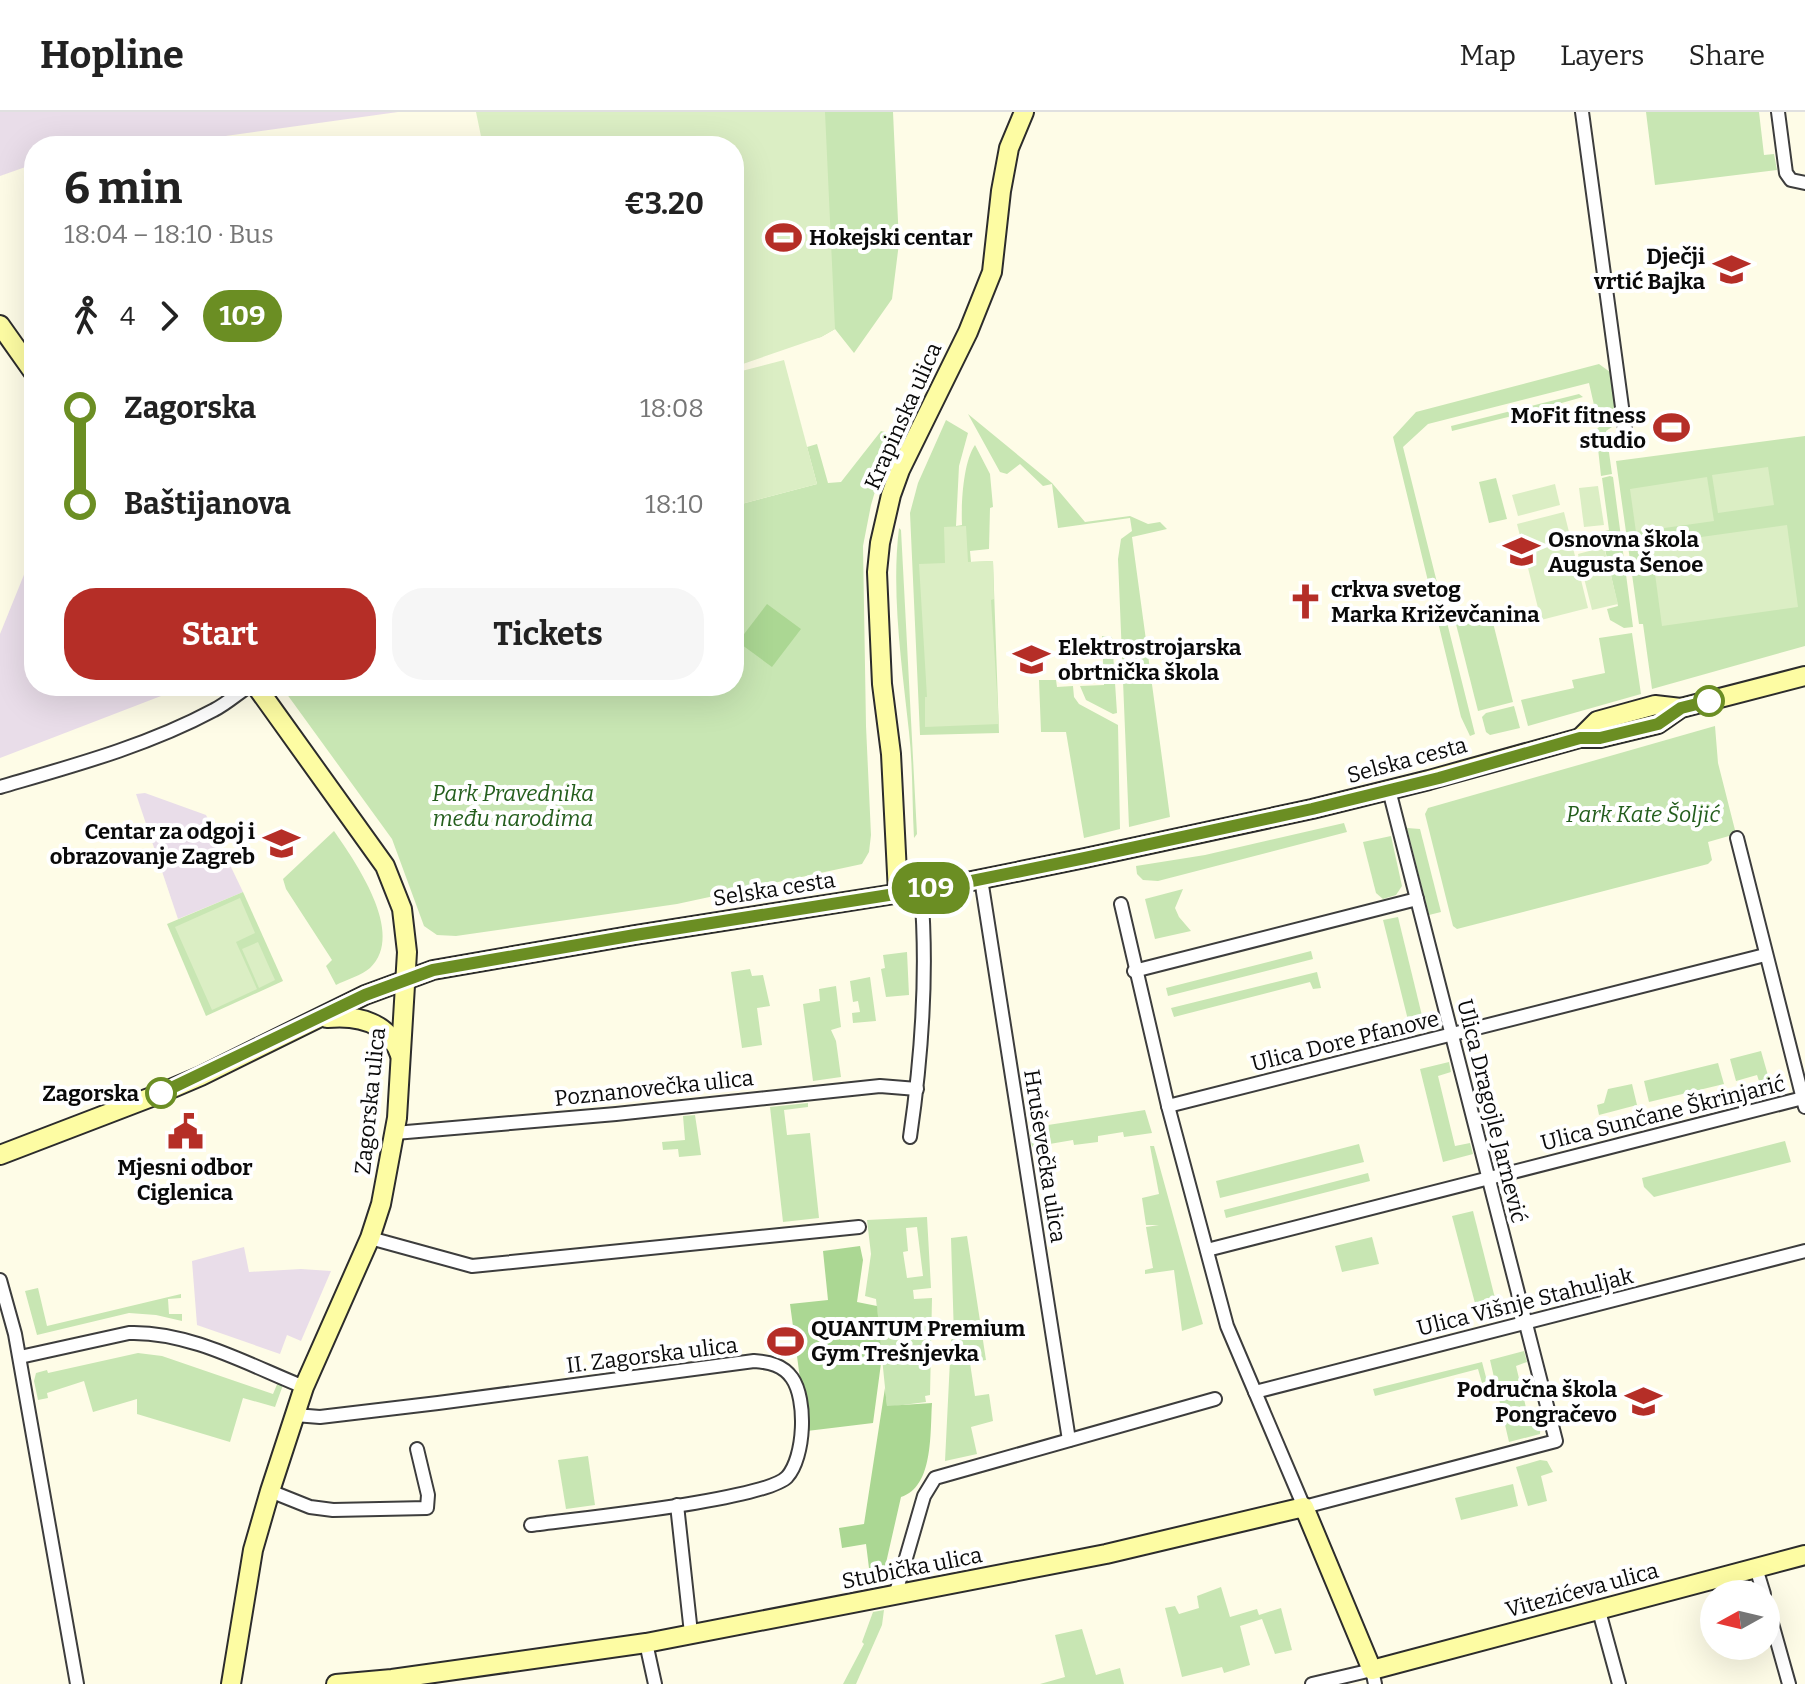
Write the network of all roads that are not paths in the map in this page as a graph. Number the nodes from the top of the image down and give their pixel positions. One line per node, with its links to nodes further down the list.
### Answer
1 (1024, 112): 16 (street, Krapinska ulica)
2 (1582, 112): 7 (street)
3 (1778, 112): 4 (street)
4 (1805, 183)
5 (0, 325): 6 (street)
6 (24, 359)
7 (1627, 444)
8 (1805, 676): 12 (street, Selska cesta)
9 (235, 696): 11 (street)
10 (263, 696): 21 (street, Zagorska ulica)
11 (0, 787)
12 (1389, 790): 14 (street, Selska cesta); 17 (street, Ulica Dragojle Jarnević)
13 (1737, 838): 19 (street)
14 (981, 879): 15 (street, Selska cesta); 43 (street, Hruševečka ulica)
15 (921, 890): 16 (street, Selska cesta); 25 (street)
16 (898, 893): 21 (street, Selska cesta)
17 (1417, 899): 20 (street); 23 (street, Ulica Dragojle Jarnević)
18 (1121, 904): 20 (street)
19 (1765, 955): 23 (street, Ulica Dore Pfanove); 26 (street)
20 (1134, 971): 27 (street)
21 (406, 979): 22 (street, Selska cesta); 24 (street, Zagorska ulica)
22 (313, 1020): 24 (street); 30 (street, Selska cesta)
23 (1452, 1034): 27 (street, Ulica Dore Pfanove); 31 (street, Ulica Dragojle Jarnević)
24 (401, 1061): 28 (street, Zagorska ulica)
25 (917, 1089): 28 (street, Poznanovečka ulica); 29 (street)
26 (1804, 1102): 31 (street, Ulica Sunčane Škrinjarić)
27 (1168, 1106): 34 (street)
28 (395, 1133): 33 (street, Zagorska ulica)
29 (910, 1137)
30 (0, 1155)
31 (1489, 1178): 34 (street, Ulica Sunčane Škrinjarić); 37 (street, Ulica Dragojle Jarnević)
32 (859, 1227): 33 (street)
33 (370, 1238): 39 (street, Zagorska ulica)
34 (1207, 1250): 40 (street)
35 (1805, 1251): 37 (street, Ulica Višnje Stahuljak)
36 (0, 1280): 38 (street)
37 (1525, 1322): 40 (street, Ulica Višnje Stahuljak); 47 (street, Ulica Dragojle Jarnević)
38 (20, 1357): 39 (street); 58 (street)
39 (304, 1387): 42 (street, Zagorska ulica)
40 (1255, 1392): 47 (street)
41 (1215, 1399): 43 (street)
42 (295, 1415): 45 (street, Zagorska ulica); 46 (street, II. Zagorska ulica)
43 (1069, 1440): 52 (street)
44 (417, 1449): 45 (street)
45 (270, 1491): 59 (street, Zagorska ulica)
46 (677, 1505): 48 (street, II. Zagorska ulica); 54 (street)
47 (1304, 1507): 52 (street, Stubička ulica); 57 (street)
48 (531, 1525)
49 (1805, 1555): 50 (street, Vitezićeva ulica)
50 (1756, 1568): 51 (street); 53 (street, Vitezićeva ulica)
51 (1760, 1580)
52 (895, 1596): 54 (street, Stubička ulica)
53 (1599, 1611): 57 (street, Vitezićeva ulica); 63 (street)
54 (691, 1633): 55 (street, Stubička ulica)
55 (646, 1643): 60 (street, Stubička ulica); 61 (street)
56 (1780, 1652): 64 (street)
57 (1374, 1677): 62 (street)
58 (77, 1684)
59 (231, 1684)
60 (336, 1684)
61 (655, 1684)
62 (1312, 1684)
63 (1619, 1684)
64 (1789, 1684)

